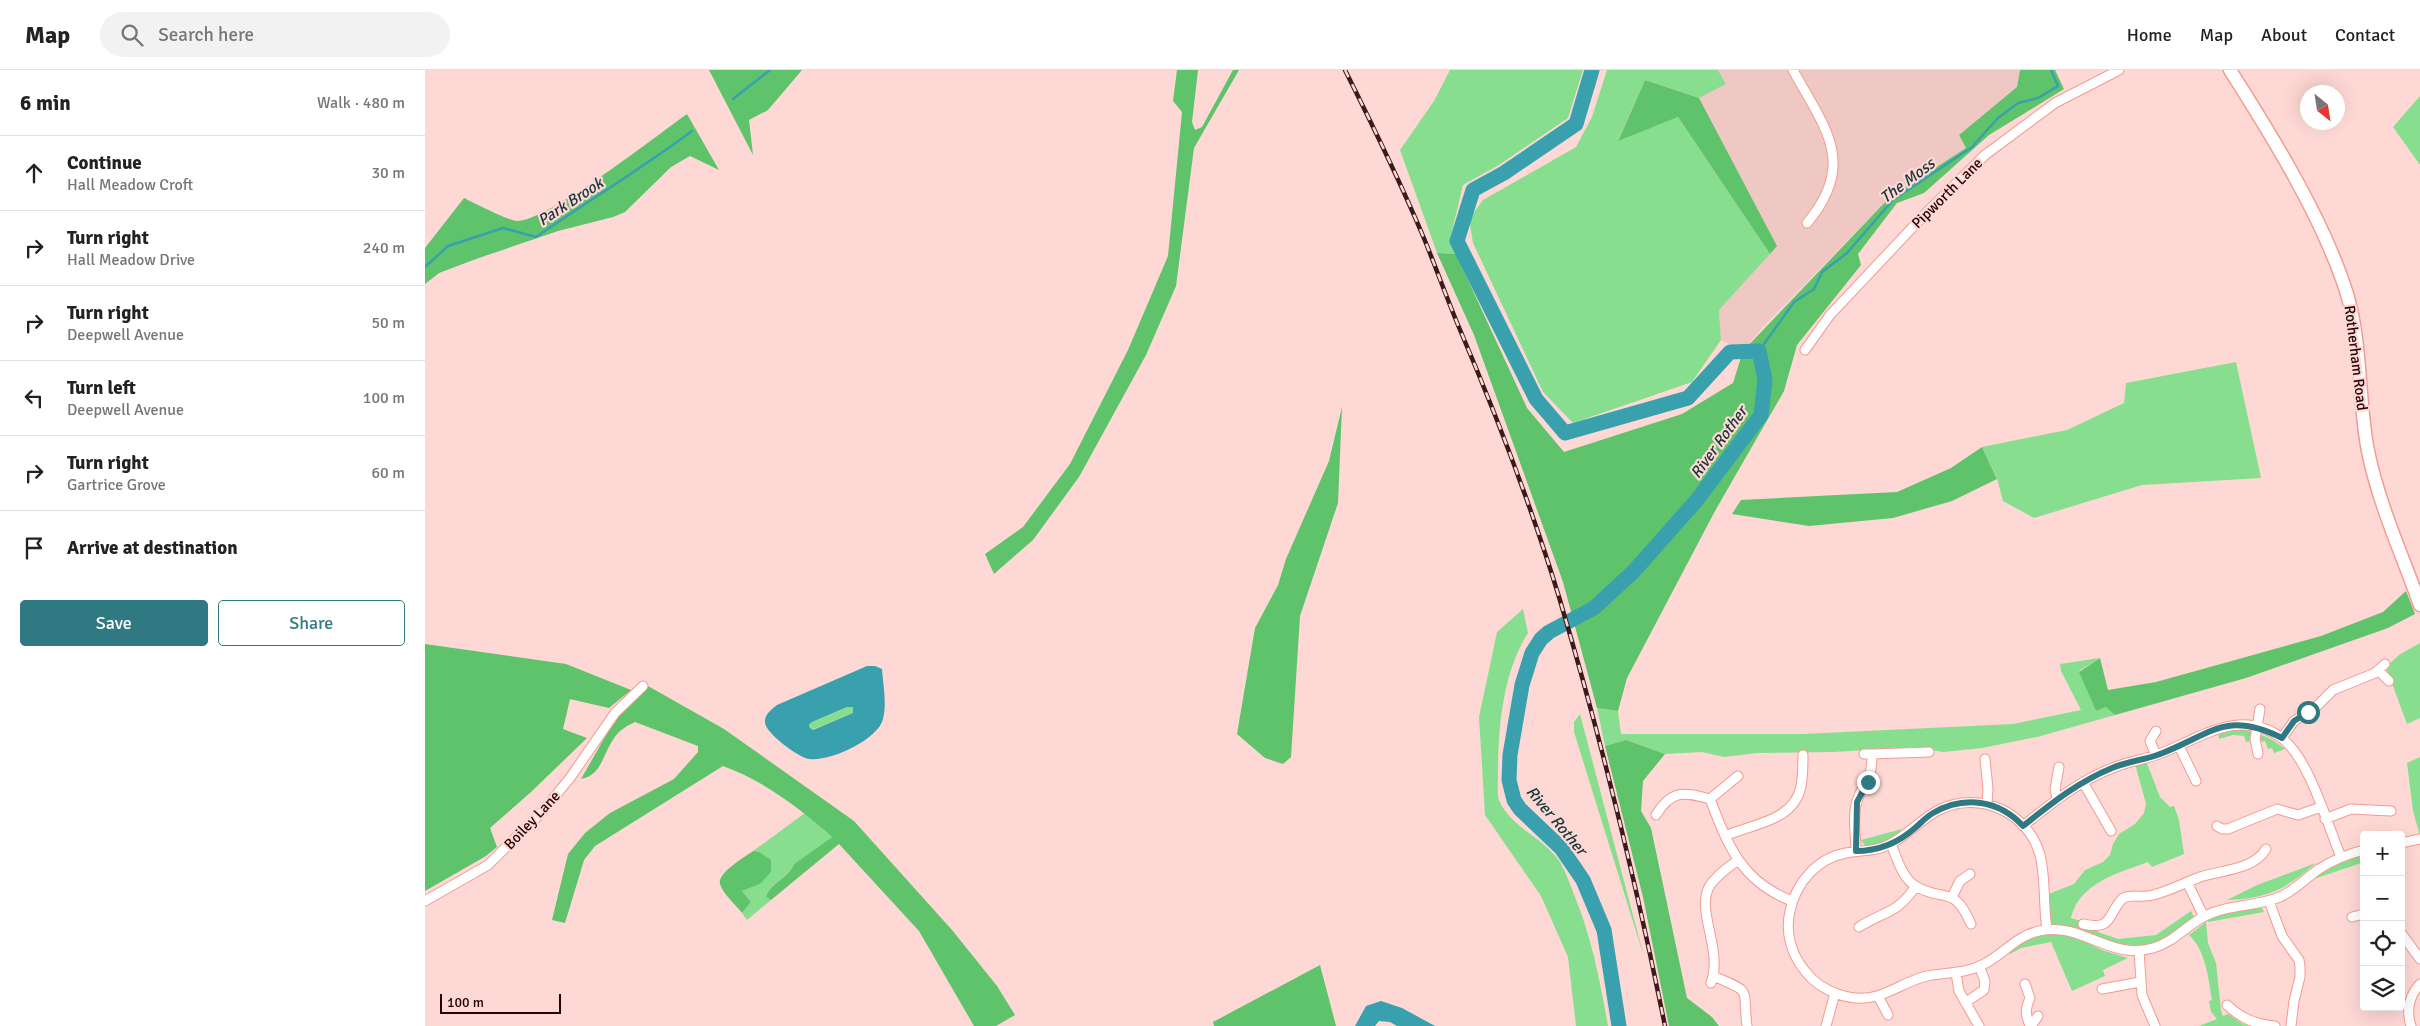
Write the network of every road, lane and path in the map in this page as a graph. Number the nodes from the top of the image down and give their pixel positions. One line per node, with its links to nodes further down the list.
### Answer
1 (1793, 70): 4 (street)
2 (2119, 70): 5 (street, Pipworth Lane)
3 (2230, 70): 6 (main road, Rotherham Road)
4 (1807, 223)
5 (1805, 350)
6 (2420, 605)
7 (2389, 681): 12 (street)
8 (643, 686): 48 (street, Boiley Lane)
9 (2260, 709): 10 (street)
10 (2257, 727): 12 (street); 13 (street); 15 (street)
11 (2156, 731): 16 (street)
12 (2282, 738): 26 (street)
13 (2179, 746): 16 (street); 21 (street)
14 (1929, 752): 38 (street)
15 (2258, 754)
16 (2156, 755): 22 (street)
17 (1803, 756): 33 (street)
18 (1985, 758): 25 (street)
19 (2059, 767): 23 (street)
20 (1738, 776): 24 (street)
21 (2196, 781)
22 (2083, 782): 23 (street); 32 (street)
23 (2057, 798): 30 (street)
24 (1710, 799): 28 (street); 33 (street)
25 (1987, 803): 30 (street); 36 (street)
26 (2321, 807): 29 (street); 31 (street)
27 (2391, 812): 29 (street)
28 (1656, 815)
29 (2325, 819): 40 (street)
30 (2023, 826): 55 (street)
31 (2217, 826)
32 (2111, 831)
33 (1725, 836): 41 (street)
34 (2420, 839): 35 (street)
35 (2405, 842)
36 (1891, 844): 38 (street); 44 (street)
37 (2266, 849): 43 (street)
38 (1856, 851): 46 (street)
39 (2360, 851): 40 (street)
40 (2341, 858): 47 (street)
41 (1738, 860): 46 (street); 72 (street)
42 (1970, 874): 45 (street)
43 (2187, 882): 50 (street); 53 (street)
44 (1916, 886): 45 (street); 54 (street)
45 (1952, 897): 52 (street)
46 (1792, 901): 65 (street)
47 (2269, 901): 50 (street); 78 (street)
48 (425, 902)
49 (2360, 915): 51 (street)
50 (2203, 916): 57 (street)
51 (2353, 917)
52 (1971, 924)
53 (2083, 924)
54 (1859, 927)
55 (2047, 929): 57 (street); 59 (street)
56 (2405, 938): 58 (street)
57 (2139, 951): 61 (street)
58 (2420, 958)
59 (1979, 966): 60 (street); 67 (street)
60 (1956, 973): 66 (street); 67 (street)
61 (2140, 982): 64 (street); 76 (street)
62 (2025, 984): 75 (street)
63 (2420, 984): 68 (street)
64 (2102, 989)
65 (1835, 993): 66 (street); 73 (street)
66 (1878, 996): 70 (street)
67 (1965, 1002): 74 (street)
68 (2405, 1003): 79 (street)
69 (2227, 1005): 77 (street)
70 (1888, 1015)
71 (2038, 1016): 75 (street)
72 (1747, 1026)
73 (1826, 1026)
74 (1979, 1026)
75 (2031, 1026)
76 (2155, 1026)
77 (2275, 1026)
78 (2291, 1026)
79 (2411, 1026)

